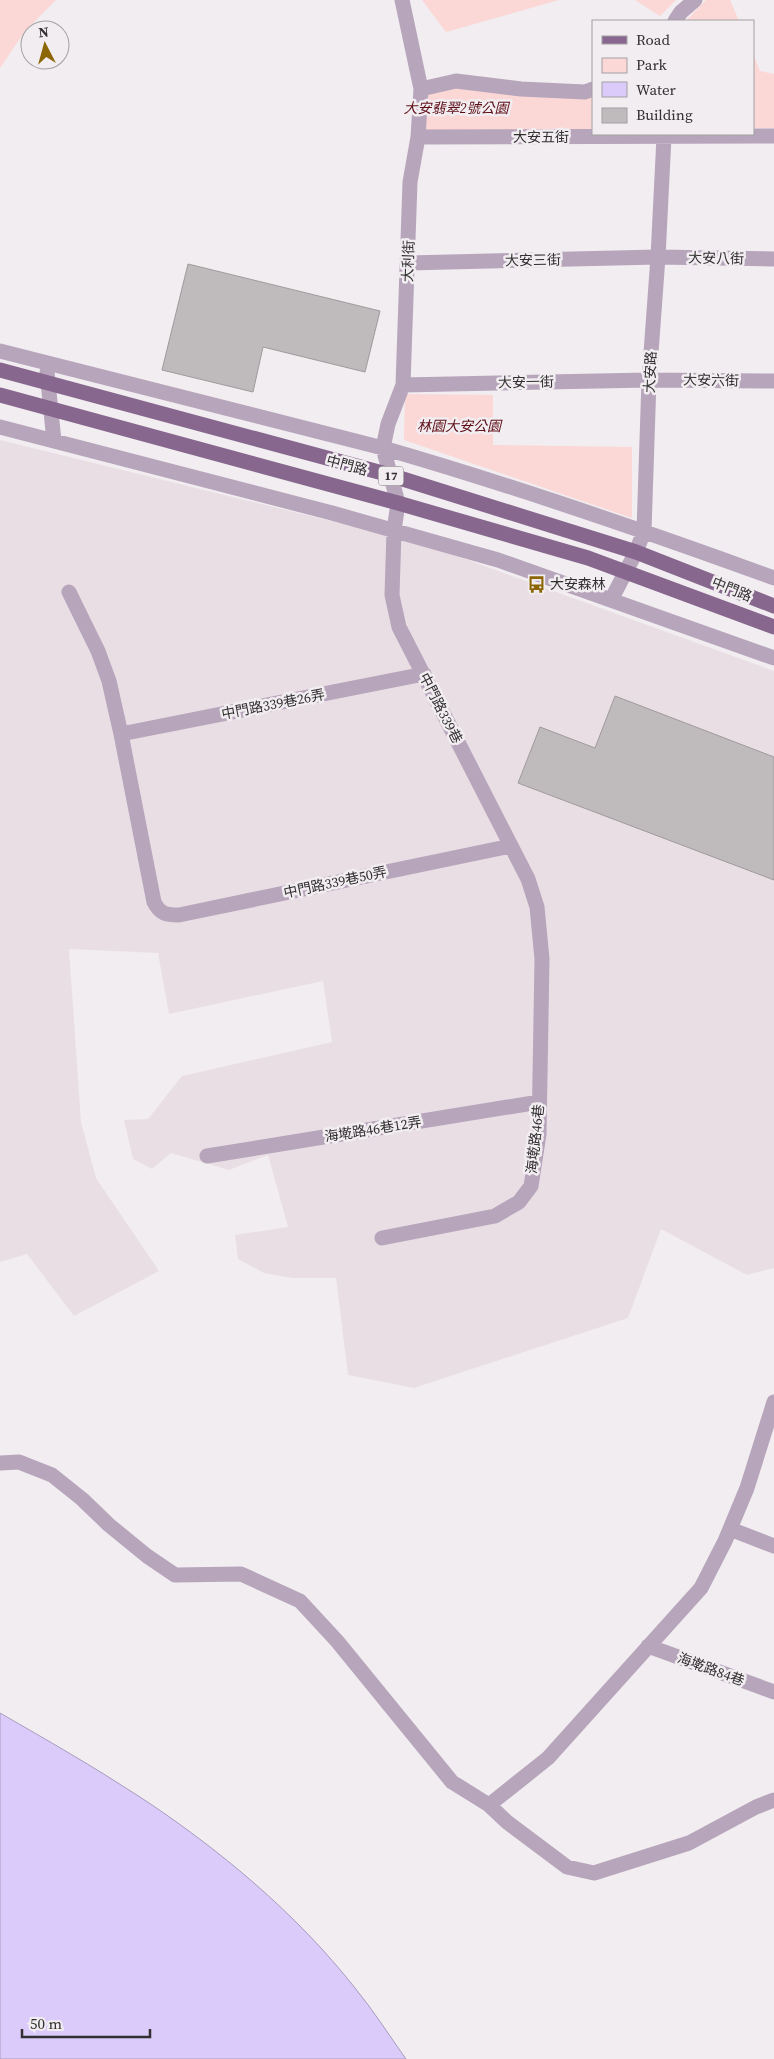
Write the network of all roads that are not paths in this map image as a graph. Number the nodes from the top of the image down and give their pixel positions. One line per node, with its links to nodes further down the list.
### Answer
1 (402, 0): 4 (street, 大利街)
2 (694, 0): 3 (street)
3 (676, 20)
4 (421, 89): 5 (street); 7 (street, 大利街)
5 (592, 89)
6 (774, 136): 8 (street, 大安五街)
7 (418, 137): 8 (street, 大安五街); 11 (street, 大利街)
8 (664, 137): 9 (street, 大安路)
9 (658, 258): 10 (street, 大安八街); 11 (street, 大安三街); 15 (street, 大安路)
10 (774, 259)
11 (408, 263): 18 (street, 大利街)
12 (0, 351): 13 (street, 中門路)
13 (46, 363): 17 (street); 23 (street, 中門路)
14 (0, 370): 17 (main road, 中門路 / 17)
15 (649, 380): 16 (street, 大安六街); 18 (street, 大安一街); 27 (street, 大安路)
16 (774, 381)
17 (49, 384): 20 (street); 24 (main road, 中門路 / 17)
18 (403, 385): 23 (street, 大利街)
19 (0, 395): 20 (main road, 中門路 / 17)
20 (52, 409): 22 (street); 25 (main road, 中門路 / 17)
21 (0, 427): 22 (street)
22 (54, 441): 26 (street)
23 (383, 448): 24 (street, 中門路339巷); 27 (street, 中門路)
24 (390, 475): 25 (street, 中門路339巷); 28 (main road, 中門路 / 17)
25 (398, 503): 26 (street, 中門路339巷); 29 (main road, 中門路 / 17)
26 (394, 530): 32 (street); 36 (street, 中門路339巷)
27 (644, 531): 28 (street, 大安路); 30 (street, 中門路)
28 (636, 552): 29 (street, 大安路); 33 (main road, 中門路 / 17)
29 (626, 572): 32 (street, 大安路); 34 (main road, 中門路 / 17)
30 (774, 578)
31 (69, 592): 37 (street)
32 (611, 600): 35 (street)
33 (774, 606)
34 (774, 627)
35 (774, 658)
36 (424, 674): 37 (street, 中門路339巷26弄); 38 (street, 中門路339巷)
37 (121, 734): 38 (street, 中門路339巷50弄)
38 (511, 846): 39 (street, 中門路339巷)
39 (542, 959): 40 (street, 海墘路46巷)
40 (539, 1102): 41 (street, 海墘路46巷12弄); 42 (street, 海墘路46巷)
41 (206, 1156)
42 (382, 1238)
43 (774, 1402): 44 (street)
44 (770, 1429): 46 (street)
45 (0, 1463): 51 (street)
46 (730, 1529): 47 (street); 48 (street)
47 (774, 1546)
48 (648, 1646): 49 (street, 海墘路84巷); 51 (street)
49 (774, 1692)
50 (774, 1800): 51 (street)
51 (489, 1805)

